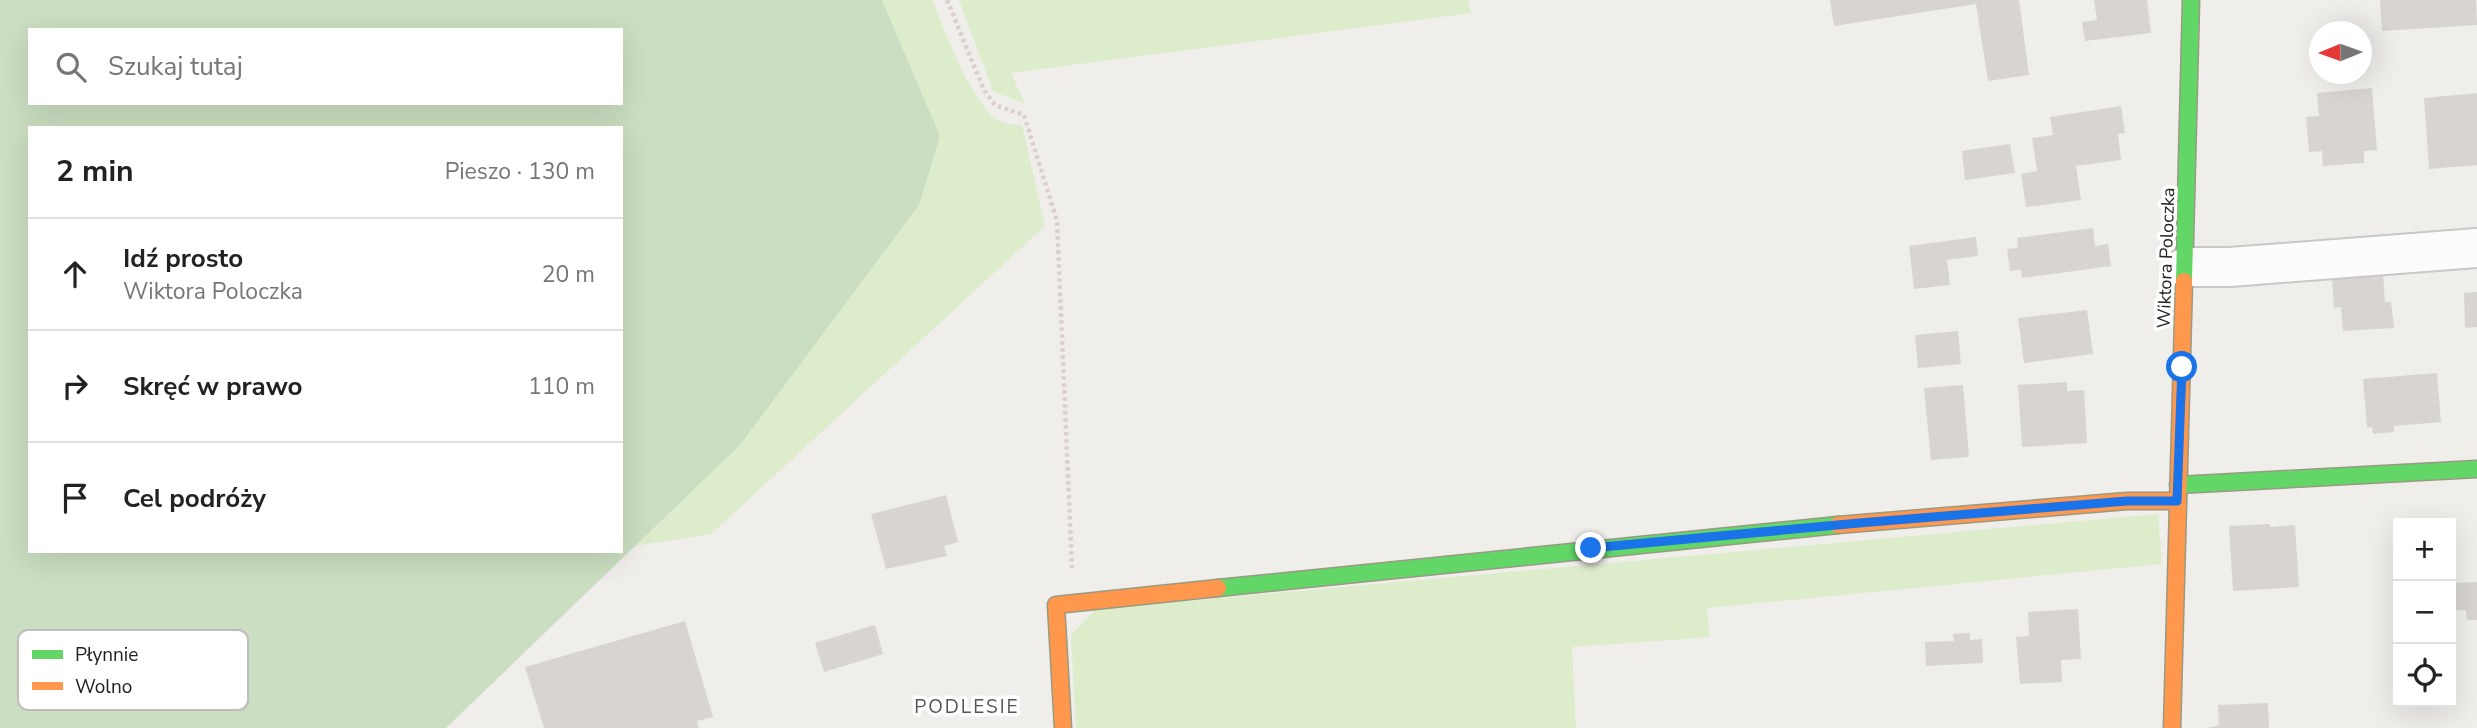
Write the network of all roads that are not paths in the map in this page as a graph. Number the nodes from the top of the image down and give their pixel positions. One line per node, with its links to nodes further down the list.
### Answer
1 (2191, 0): 3 (street, Wiktora Poloczka)
2 (2477, 248): 3 (street)
3 (2185, 267): 5 (street, Wiktora Poloczka)
4 (2477, 469): 5 (street)
5 (2177, 493): 6 (street); 7 (street, Wiktora Poloczka)
6 (1063, 728)
7 (2172, 728)

